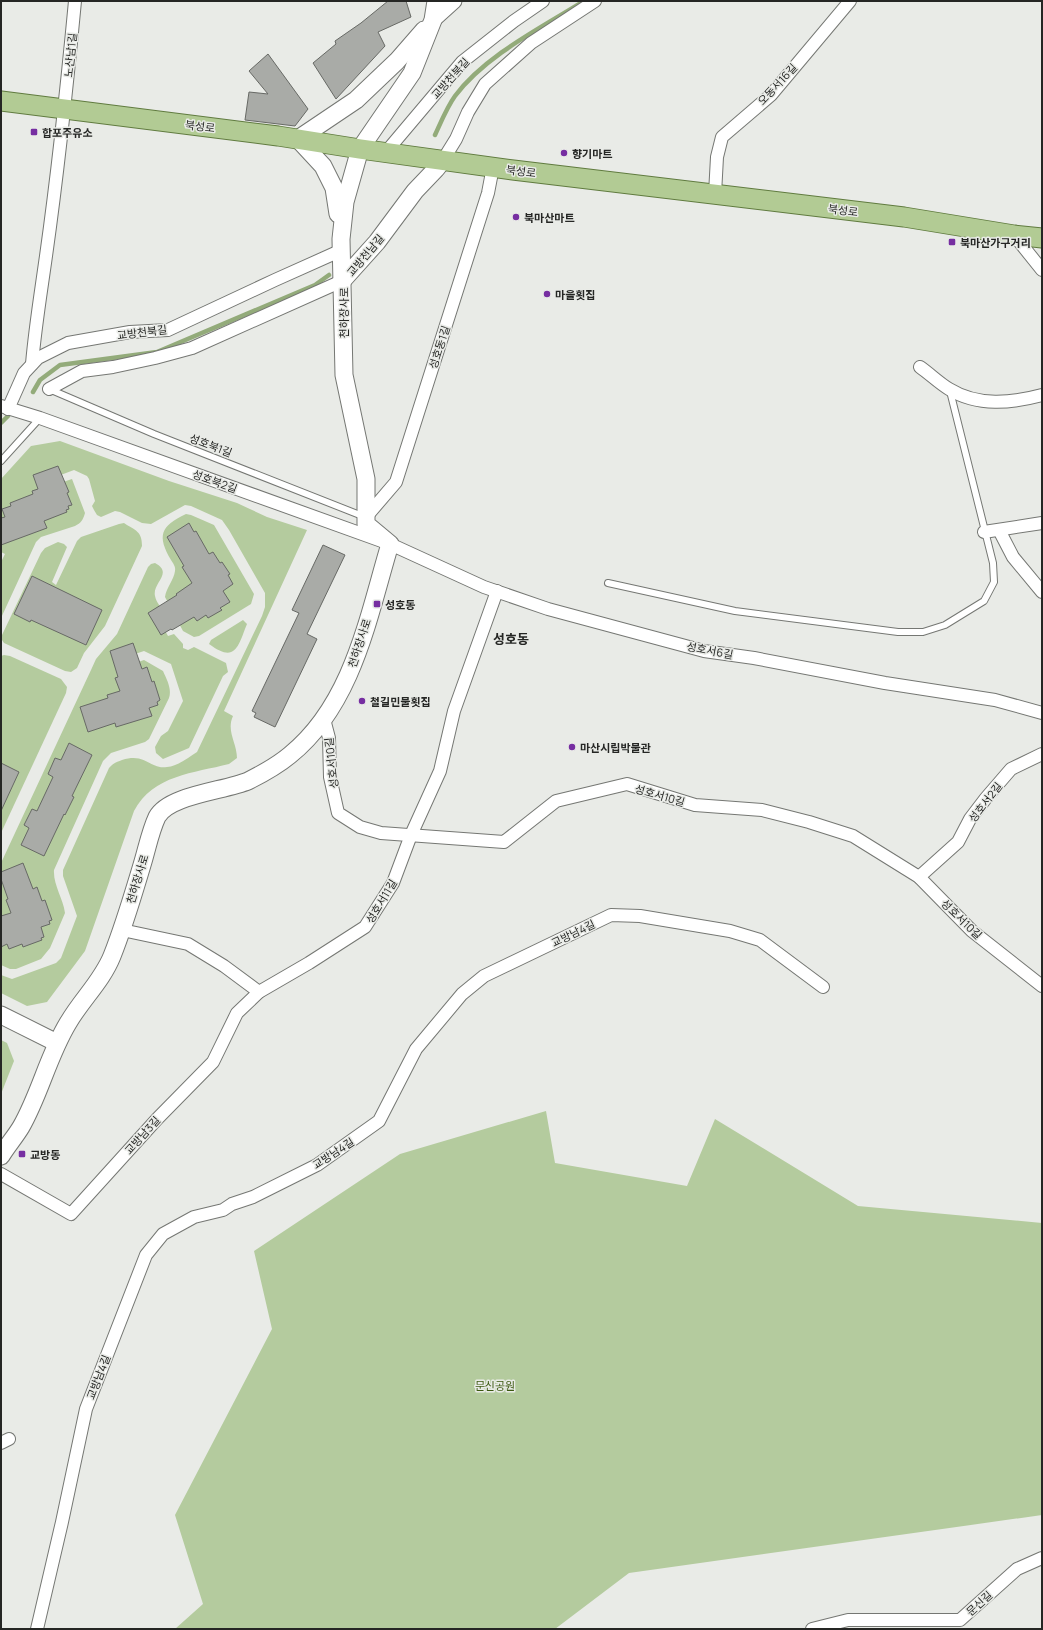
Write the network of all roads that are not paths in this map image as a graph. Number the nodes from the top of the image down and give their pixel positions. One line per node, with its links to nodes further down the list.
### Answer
1 (75, 1): 9 (street, 노산남1길)
2 (436, 1): 7 (main road, 천하장사로)
3 (454, 1): 7 (street)
4 (543, 1): 12 (street, 교방천북길)
5 (596, 1): 13 (street, 교방천남길)
6 (850, 1): 15 (street, 오동서16길)
7 (433, 20): 10 (main road); 11 (main road, 천하장사로)
8 (1, 101): 9 (main road, 북성로)
9 (64, 109): 10 (main road, 북성로); 21 (street, 노산남1길)
10 (298, 139): 11 (main road, 북성로); 18 (main road)
11 (360, 149): 12 (main road, 북성로); 18 (main road, 천하장사로)
12 (386, 152): 13 (main road, 북성로)
13 (443, 160): 14 (main road, 북성로); 20 (main road, 교방천남길)
14 (493, 167): 15 (main road, 북성로); 29 (street, 성호동1길)
15 (715, 194): 16 (main road, 북성로)
16 (1014, 235): 17 (main road, 북성로); 19 (street)
17 (1042, 238)
18 (341, 245): 20 (main road, 천하장사로); 21 (street, 교방천북길)
19 (1042, 270)
20 (342, 281): 23 (street, 교방천남길); 29 (main road, 천하장사로)
21 (32, 364): 26 (street, 교방천북길)
22 (920, 367): 24 (street)
23 (49, 389): 29 (lane, 성호북1길)
24 (950, 390): 25 (street); 32 (lane)
25 (1042, 395)
26 (4, 408): 27 (street, 성호북2길)
27 (40, 418): 28 (lane); 33 (street, 성호북2길)
28 (1, 461)
29 (366, 517): 33 (main road)
30 (1042, 523): 31 (street)
31 (999, 530): 32 (street); 36 (street)
32 (984, 532): 34 (lane)
33 (390, 544): 35 (street, 성호서6길); 38 (main road, 천하장사로)
34 (608, 583)
35 (497, 591): 37 (street, 성호서6길); 40 (street, 성호서11길)
36 (1042, 592)
37 (1042, 714)
38 (324, 719): 40 (street, 성호서10길); 42 (main road, 천하장사로)
39 (1042, 754): 41 (street, 성호서2길)
40 (411, 835): 41 (street, 성호서10길); 45 (street, 성호서11길)
41 (919, 877): 43 (street, 성호서10길)
42 (122, 930): 45 (street); 47 (main road, 천하장사로)
43 (1042, 986)
44 (823, 987): 52 (street, 교방남4길)
45 (259, 992): 49 (street, 교방남3길)
46 (1, 1015): 47 (main road)
47 (57, 1043): 48 (main road, 천하장사로)
48 (1, 1156)
49 (1, 1174)
50 (1042, 1558): 51 (street, 문신길)
51 (961, 1624): 53 (street, 문신길)
52 (36, 1629)
53 (812, 1629)

